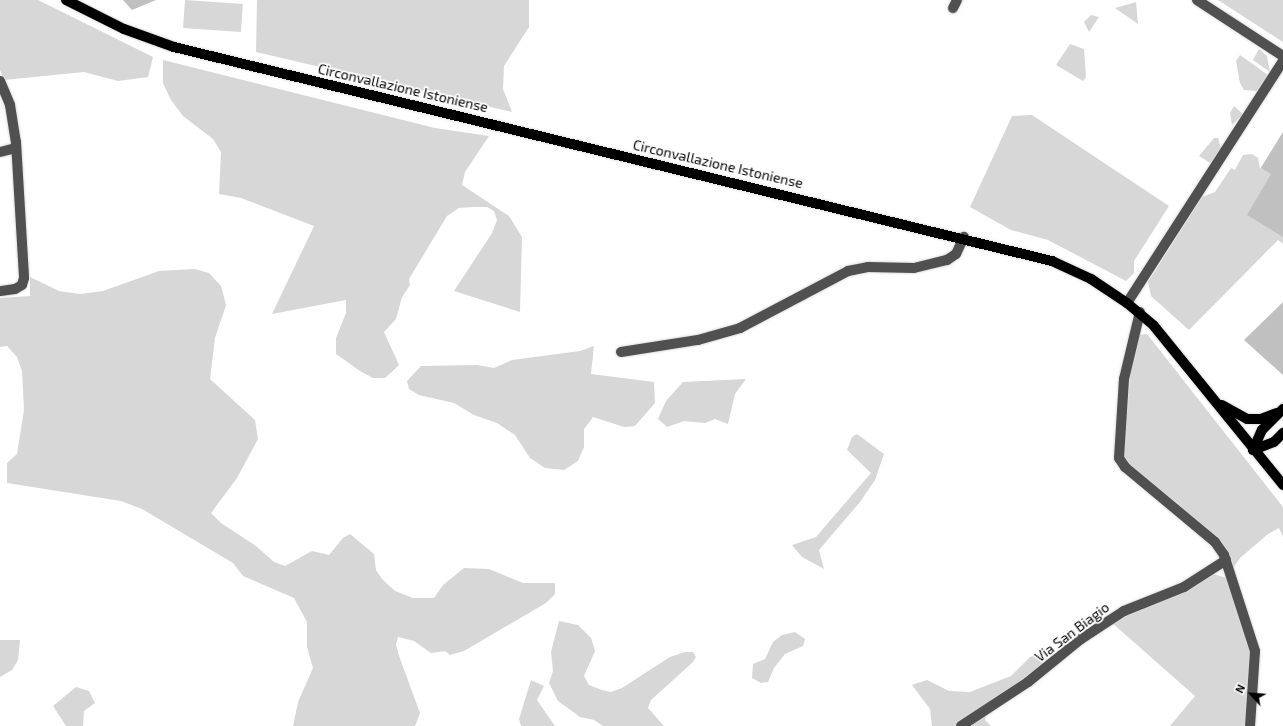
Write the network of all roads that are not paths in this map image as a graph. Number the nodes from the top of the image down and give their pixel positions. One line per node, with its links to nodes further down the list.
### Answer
1 (66, 0): 8 (main road, Circonvallazione Istoniense)
2 (1197, 0): 3 (street)
3 (1283, 56)
4 (1283, 61): 10 (street)
5 (0, 81): 6 (street)
6 (16, 148): 7 (street); 9 (street)
7 (0, 152)
8 (964, 237): 10 (main road, Circonvallazione Istoniense); 12 (street)
9 (0, 291)
10 (1127, 303): 11 (main road, Circonvallazione Istoniense)
11 (1140, 312): 13 (main road, Circonvallazione Istoniense); 18 (street)
12 (621, 352)
13 (1207, 391): 14 (main road); 16 (main road, Circonvallazione Istoniense)
14 (1280, 411): 16 (main road)
15 (1283, 433): 16 (main road)
16 (1253, 450): 17 (main road, Circonvallazione Istoniense)
17 (1283, 485)
18 (1226, 560): 19 (street, Via San Biagio); 20 (street)
19 (960, 726)
20 (1250, 726)

